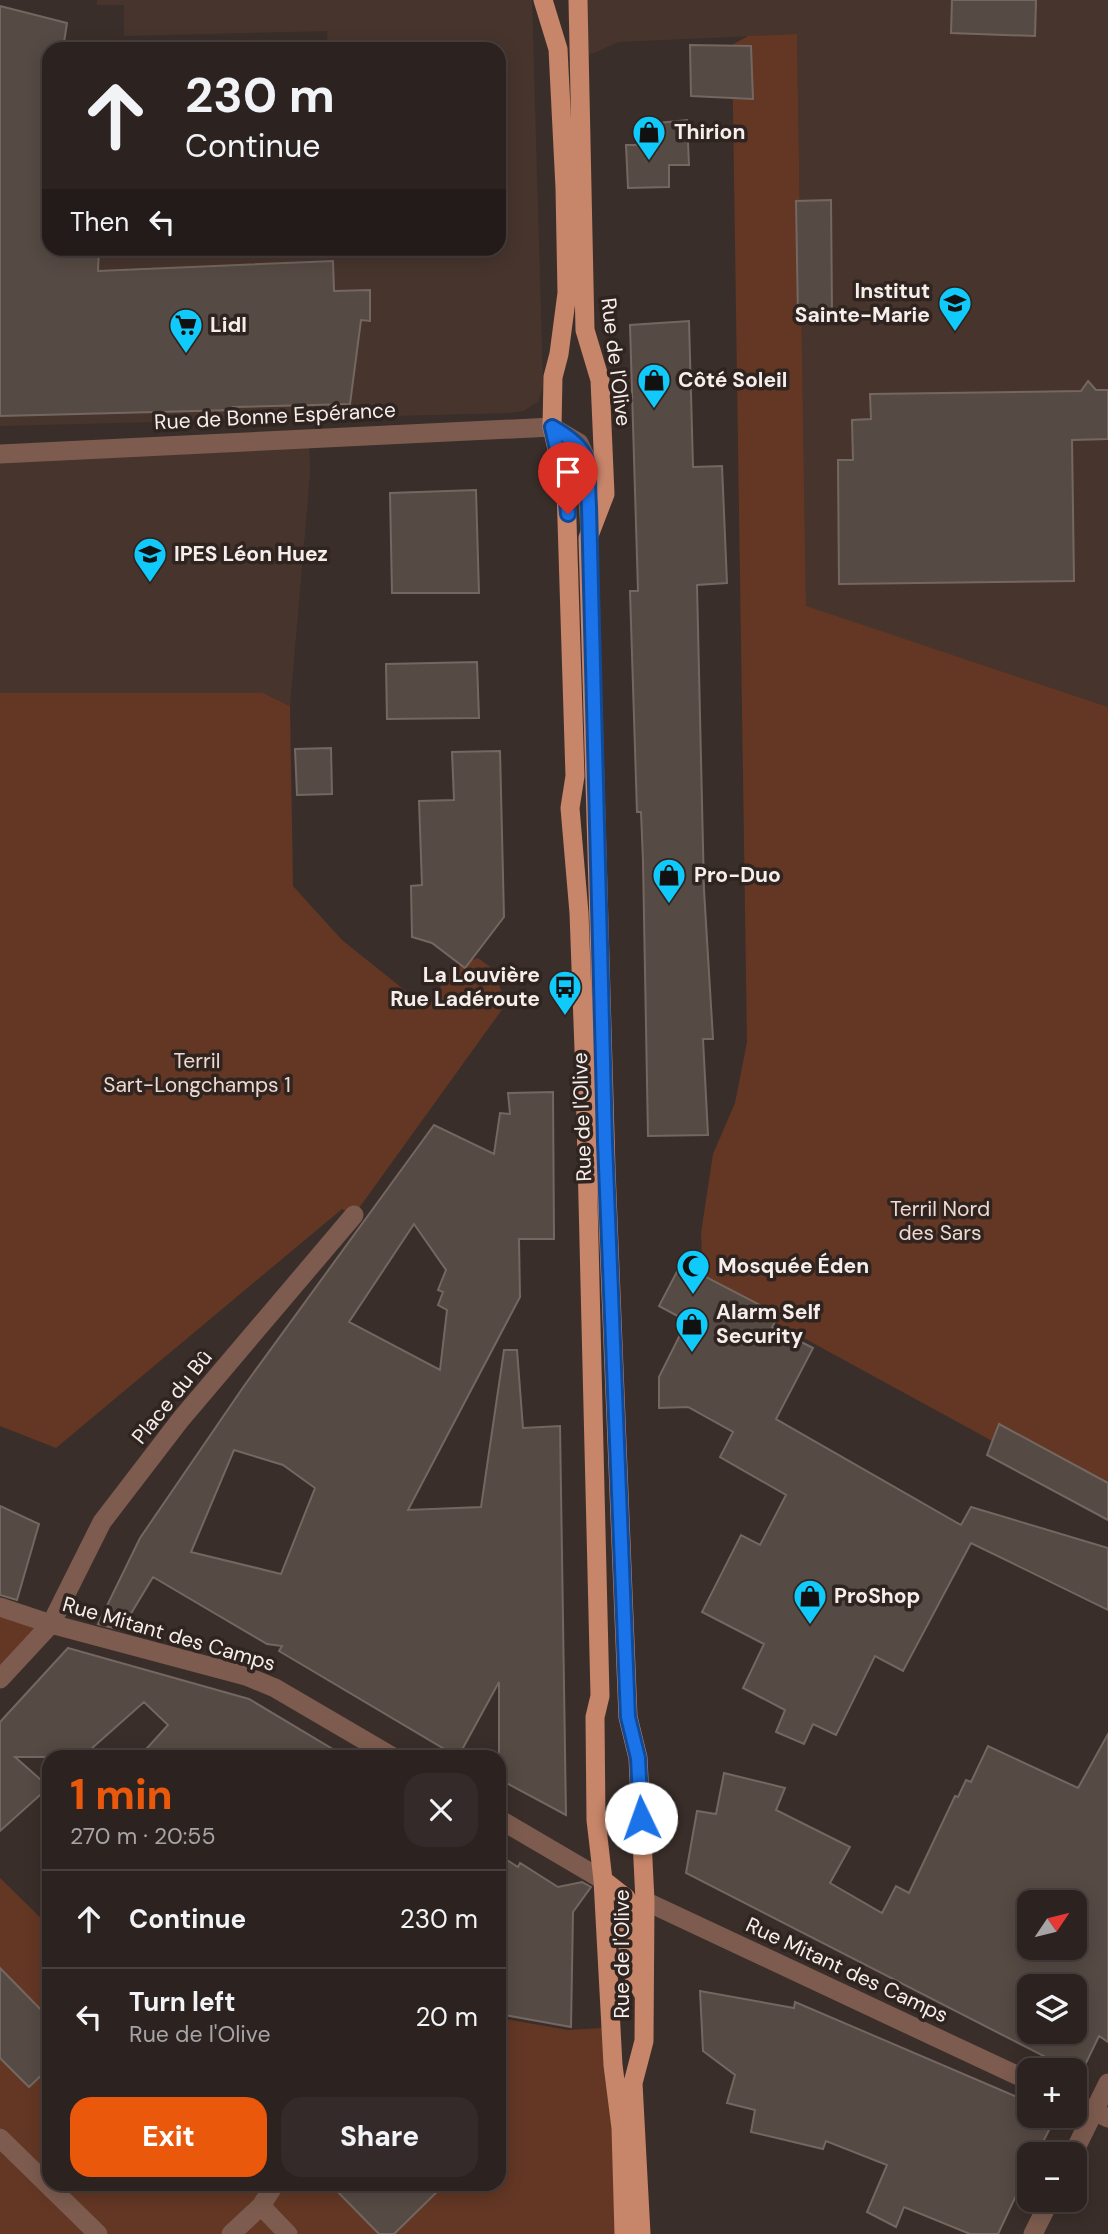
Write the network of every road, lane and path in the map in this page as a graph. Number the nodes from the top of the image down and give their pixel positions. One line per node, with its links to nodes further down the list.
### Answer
1 (543, 0): 3 (main road, Rue de l'Olive)
2 (578, 0): 5 (main road, Rue de l'Olive)
3 (552, 427): 4 (street, Rue de Bonne Espérance); 5 (street); 12 (main road, Rue de l'Olive)
4 (0, 454)
5 (590, 533): 13 (main road, Rue de l'Olive)
6 (354, 1215): 8 (street, Place du Bû)
7 (0, 1607): 8 (street, Rue Mitant des Camps)
8 (51, 1624): 9 (street, Place du Bû); 10 (street, Rue Mitant des Camps)
9 (0, 1679)
10 (381, 1750)
11 (506, 1823): 12 (street)
12 (603, 1880): 14 (main road); 28 (main road, Rue de l'Olive)
13 (645, 1901): 14 (main road, Rue de l'Olive); 15 (street, Rue Mitant des Camps)
14 (645, 1996): 29 (main road, Rue de l'Olive)
15 (1017, 2075)
16 (1108, 2083): 17 (street)
17 (1101, 2115): 19 (street)
18 (0, 2138): 20 (street)
19 (1082, 2142)
20 (42, 2179)
21 (54, 2191): 25 (street)
22 (271, 2191): 23 (street)
23 (261, 2206): 26 (street); 27 (street)
24 (1044, 2212): 30 (street)
25 (98, 2234)
26 (231, 2234)
27 (288, 2234)
28 (624, 2234)
29 (641, 2234)
30 (1033, 2234)

